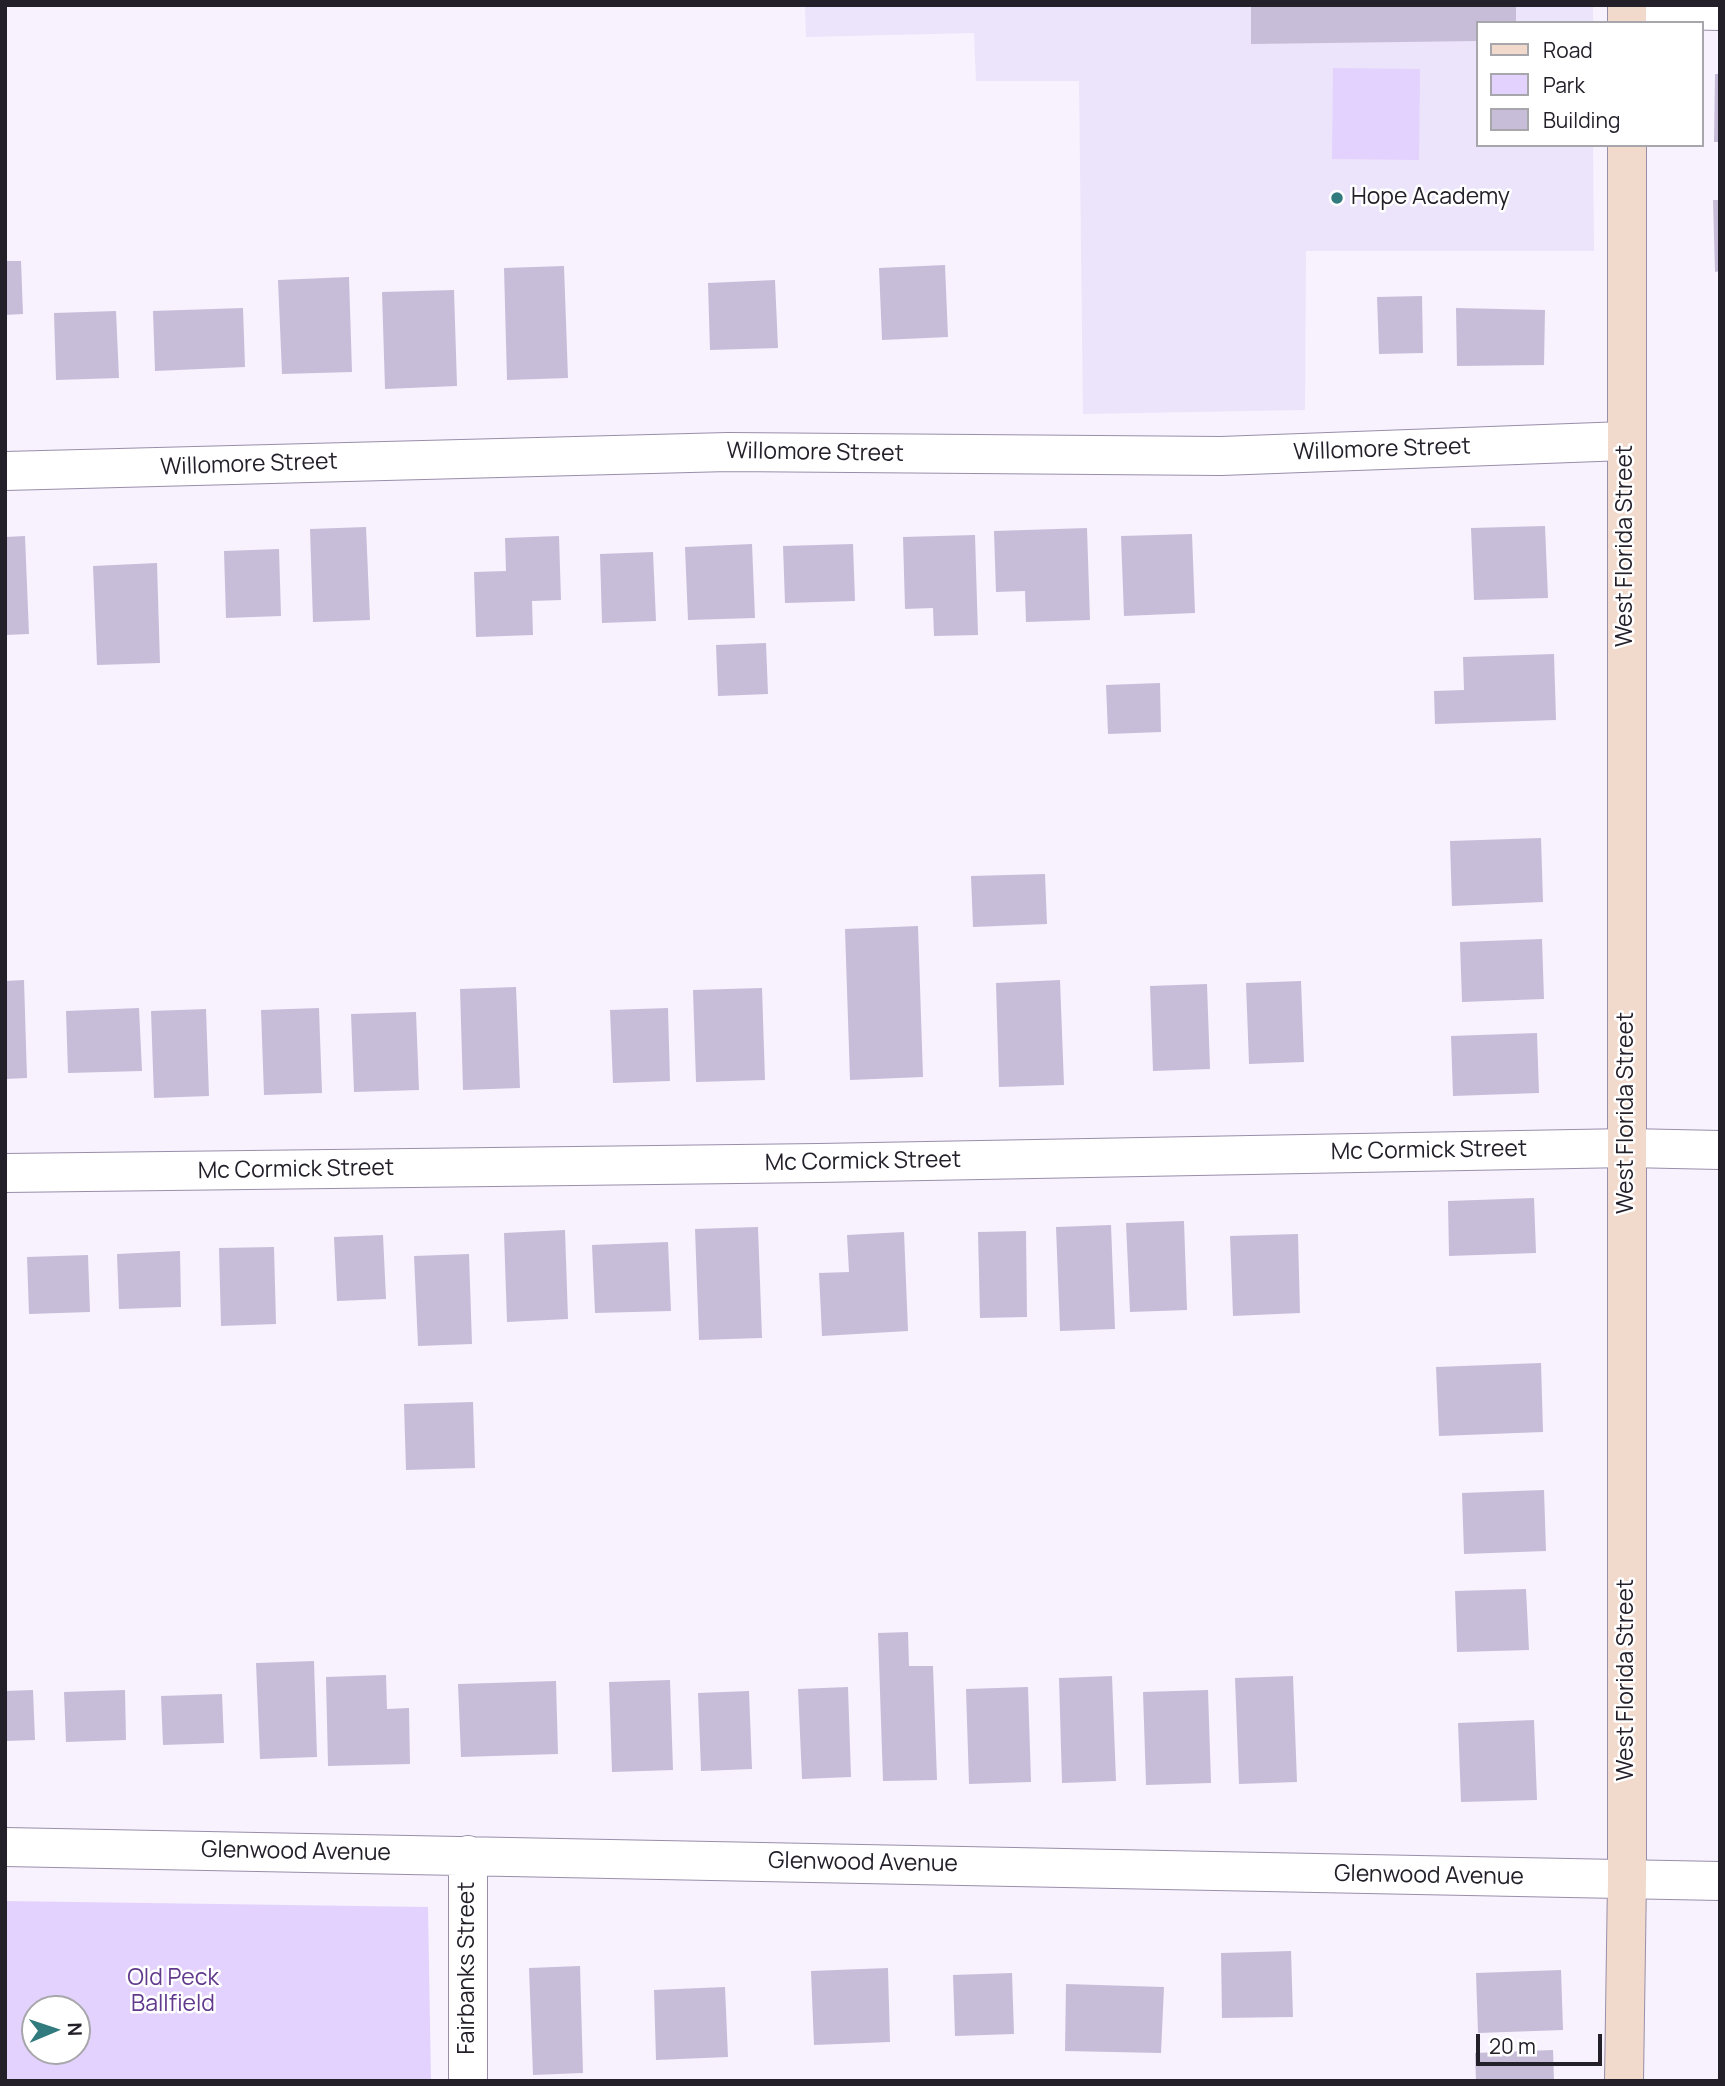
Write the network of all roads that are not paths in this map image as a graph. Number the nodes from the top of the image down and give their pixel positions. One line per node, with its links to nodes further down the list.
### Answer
1 (1720, 11): 2 (street)
2 (1627, 12)
3 (1627, 147): 4 (main road, West Florida Street)
4 (1625, 441): 5 (street, Willomore Street); 6 (main road, West Florida Street)
5 (5, 471)
6 (1628, 1148): 7 (street, Mc Cormick Street); 8 (street, Mc Cormick Street); 11 (main road, West Florida Street)
7 (1720, 1150)
8 (5, 1173)
9 (5, 1847): 10 (street, Glenwood Avenue)
10 (468, 1855): 11 (street, Glenwood Avenue); 13 (street, Fairbanks Street)
11 (1627, 1880): 12 (street, Glenwood Avenue); 14 (main road, West Florida Street)
12 (1720, 1881)
13 (468, 2081)
14 (1624, 2081)

